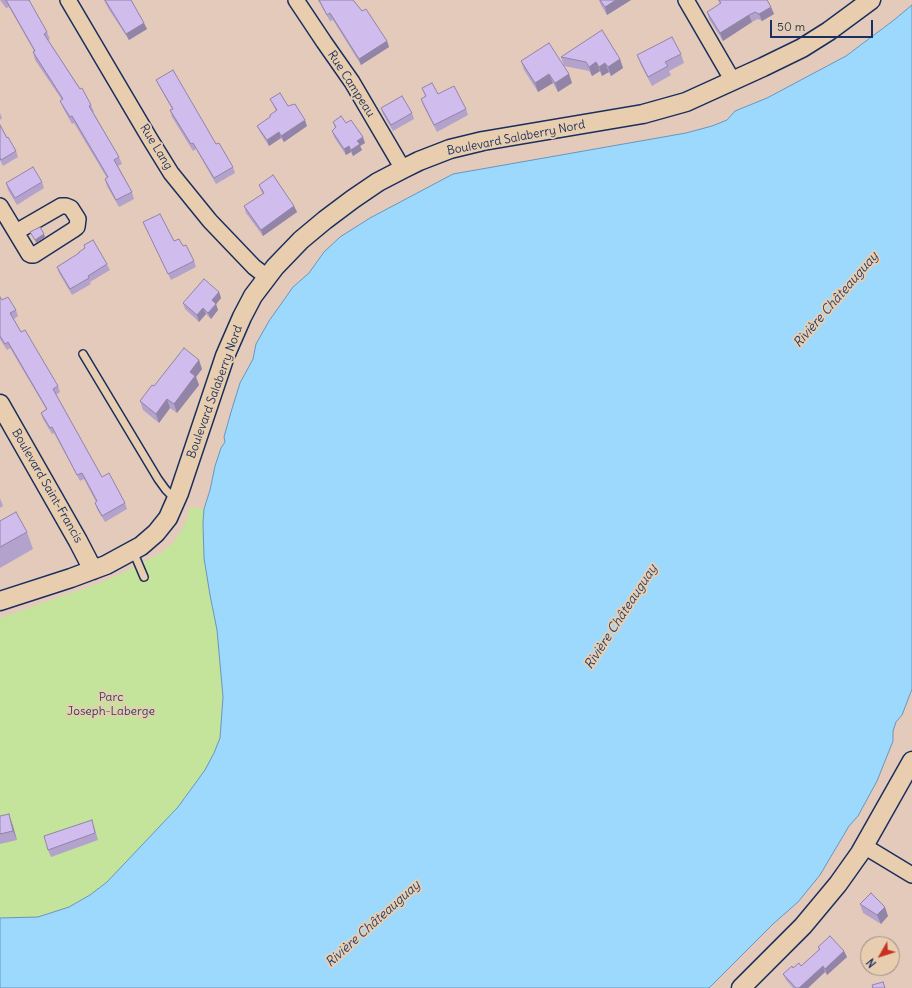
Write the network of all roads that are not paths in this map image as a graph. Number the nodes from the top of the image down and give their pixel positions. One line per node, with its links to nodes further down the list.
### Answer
1 (68, 0): 9 (street, Rue Lang)
2 (296, 0): 6 (street, Rue Campeau)
3 (686, 0): 5 (street)
4 (863, 2): 5 (street, Boulevard Salaberry Nord)
5 (733, 81): 6 (street, Boulevard Salaberry Nord)
6 (403, 169): 9 (street, Boulevard Salaberry Nord)
7 (0, 206): 8 (street)
8 (16, 232)
9 (267, 277): 12 (street, Boulevard Salaberry Nord)
10 (83, 354): 12 (lane)
11 (0, 404): 14 (street, Boulevard Saint-Francis)
12 (176, 500): 13 (street, Boulevard Salaberry Nord)
13 (133, 551): 14 (street, Boulevard Salaberry Nord); 15 (lane)
14 (93, 570): 16 (street, Boulevard Salaberry Nord)
15 (144, 577)
16 (0, 601)
17 (912, 761): 18 (street)
18 (864, 846): 19 (street); 20 (street)
19 (912, 875)
20 (741, 988)

